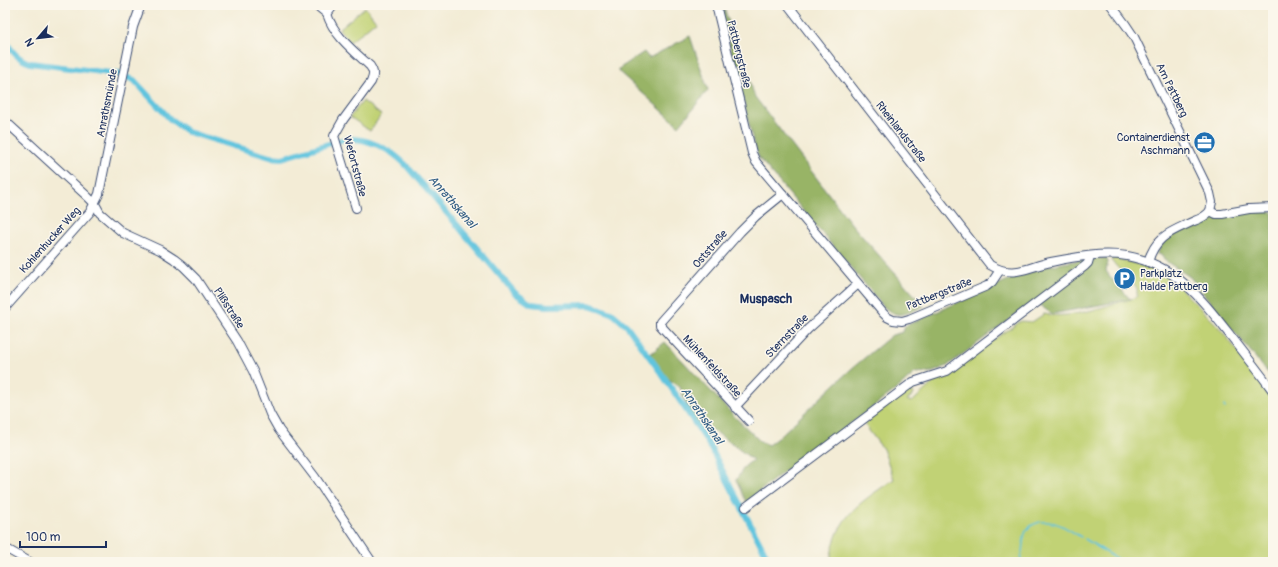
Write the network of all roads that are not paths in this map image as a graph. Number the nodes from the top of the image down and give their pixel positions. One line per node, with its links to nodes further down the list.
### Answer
1 (141, 5): 10 (street, Anrathsmünde)
2 (316, 5): 7 (street, Wefortstraße)
3 (334, 5): 7 (street)
4 (716, 5): 9 (street, Pattbergstraße)
5 (788, 5): 16 (street, Rheinlandstraße)
6 (1111, 5): 13 (street, Am Pattberg)
7 (327, 14): 11 (street, Wefortstraße)
8 (5, 120): 10 (street, Plißstraße)
9 (783, 194): 17 (street, Pattbergstraße); 19 (street, Oststraße)
10 (95, 204): 18 (street, Kohlenhucker Weg); 26 (street, Plißstraße)
11 (356, 208)
12 (1273, 208): 13 (street)
13 (1210, 210): 15 (street)
14 (1090, 256): 15 (street); 16 (street); 23 (street)
15 (1148, 262): 20 (street)
16 (1000, 270): 17 (street, Pattbergstraße)
17 (858, 284): 21 (street, Sternstraße)
18 (5, 308)
19 (660, 325): 21 (street, Mühlenfeldstraße)
20 (1273, 391)
21 (735, 407): 22 (street, Mühlenfeldstraße)
22 (749, 421)
23 (746, 507)
24 (5, 548): 25 (street)
25 (30, 562)
26 (372, 562)

